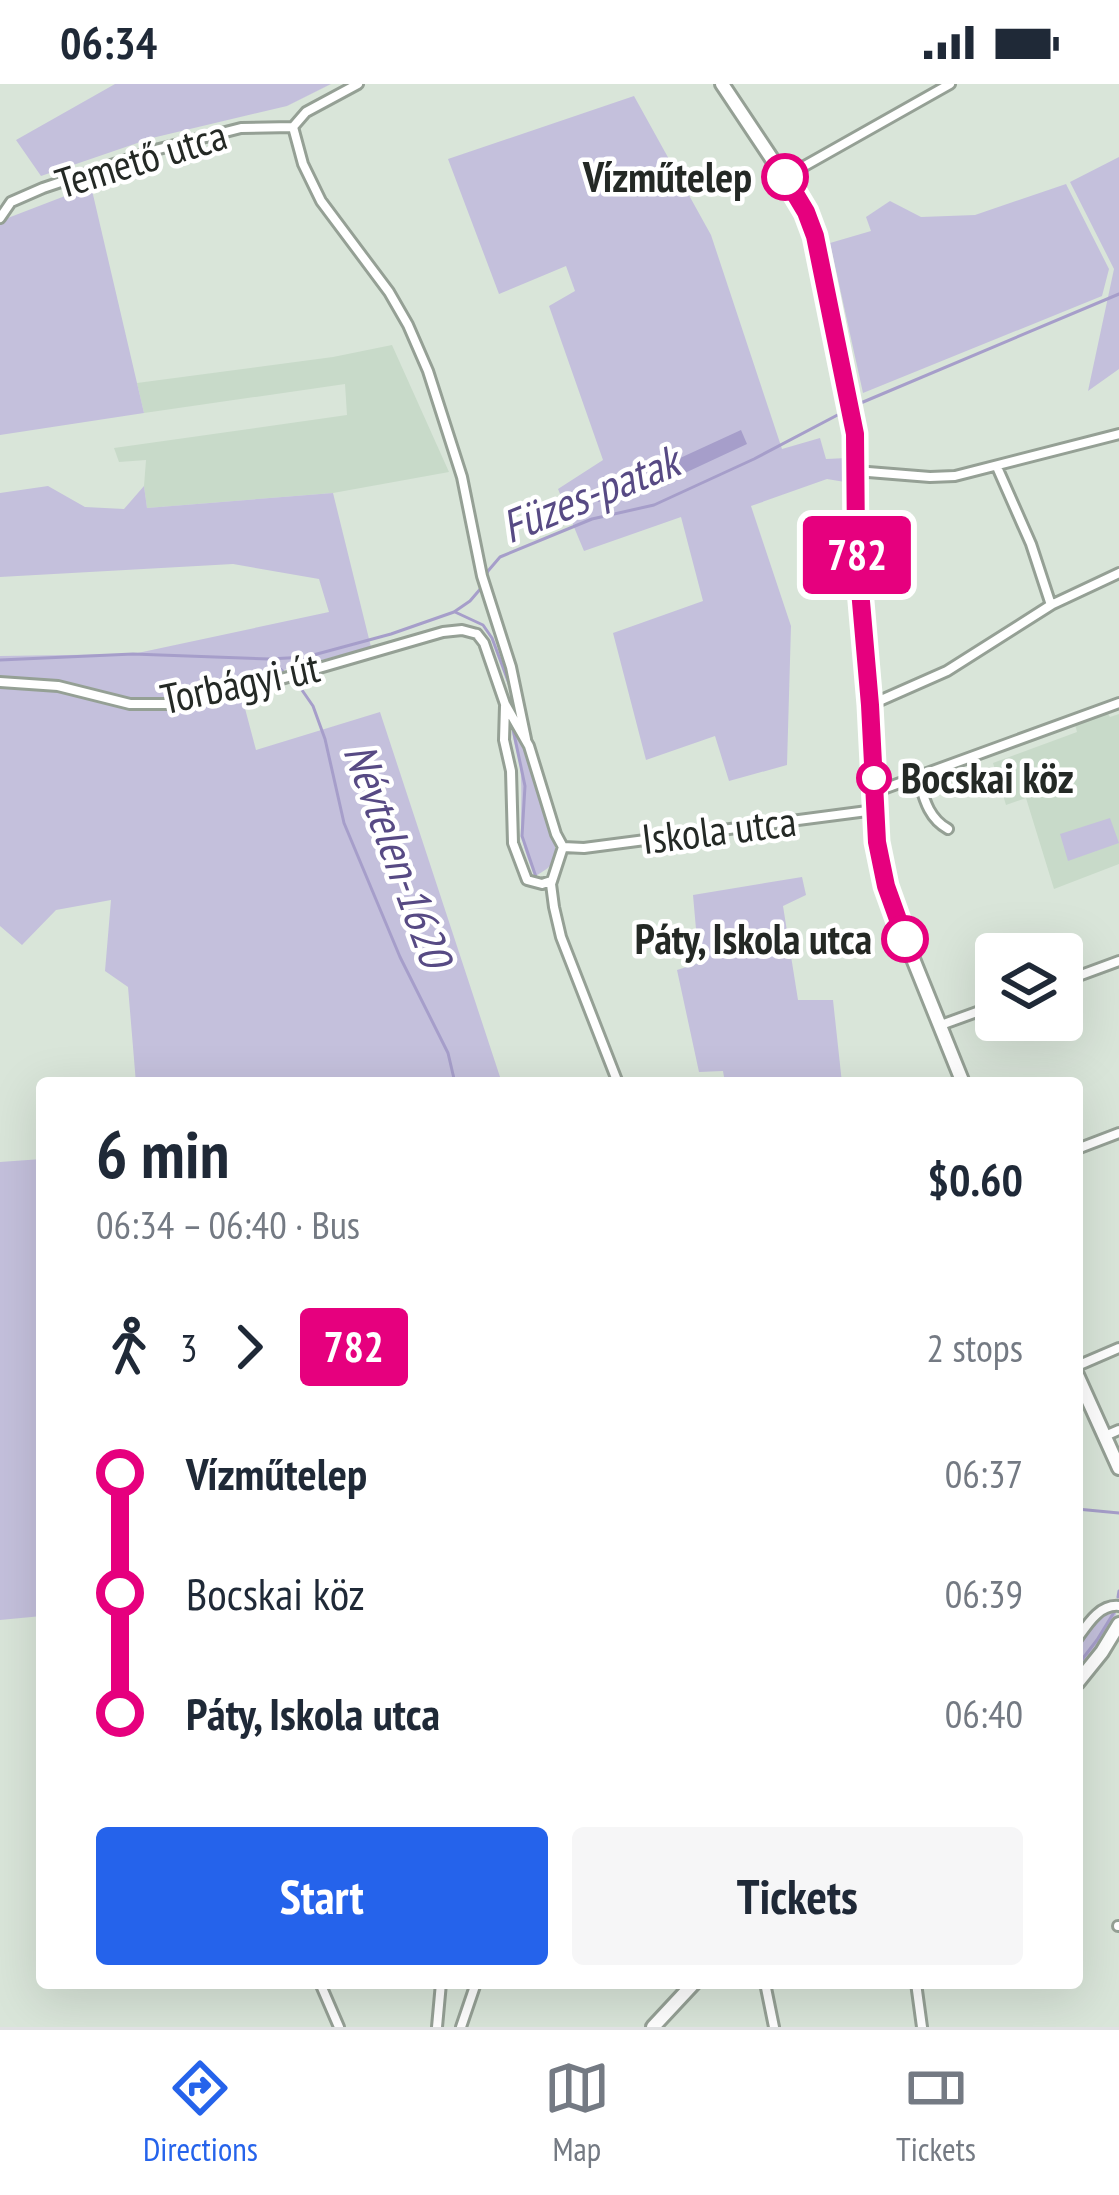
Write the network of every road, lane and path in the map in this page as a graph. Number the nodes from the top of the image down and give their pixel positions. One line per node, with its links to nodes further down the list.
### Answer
1 (358, 84): 4 (street)
2 (722, 84): 5 (main road)
3 (950, 84): 5 (street)
4 (293, 128): 6 (street, Temető utca); 12 (street)
5 (785, 177): 9 (main road)
6 (0, 218)
7 (1119, 434): 8 (street)
8 (997, 467): 9 (street); 11 (street)
9 (855, 471): 17 (main road)
10 (1119, 573): 11 (street)
11 (1051, 605): 17 (street)
12 (495, 623): 13 (street); 18 (street)
13 (477, 634): 14 (street, Torbágyi út); 15 (street)
14 (0, 682)
15 (505, 704): 18 (street); 24 (street)
16 (1119, 704): 19 (street)
17 (870, 705): 20 (main road)
18 (526, 739): 23 (street)
19 (918, 778): 20 (street); 22 (street)
20 (874, 793): 21 (main road)
21 (875, 810): 23 (street, Iskola utca); 28 (main road)
22 (947, 829)
23 (562, 847): 24 (street)
24 (543, 883): 29 (street)
25 (1119, 961): 26 (street)
26 (1083, 974)
27 (975, 1012): 28 (street)
28 (940, 1025): 30 (main road)
29 (616, 1077)
30 (961, 1077)
31 (1119, 1132): 32 (street)
32 (1083, 1146)
33 (1119, 1348): 34 (street)
34 (1083, 1367)
35 (1083, 1384): 37 (main road)
36 (1119, 1430): 37 (street)
37 (1105, 1436): 38 (main road)
38 (1119, 1468)
39 (1119, 1606): 41 (street)
40 (1119, 1624): 42 (main road)
41 (1083, 1632)
42 (1083, 1676)
43 (323, 1989): 49 (street)
44 (441, 1989): 50 (street)
45 (474, 1989): 51 (street)
46 (688, 1989): 52 (main road)
47 (766, 1989): 53 (street)
48 (917, 1989): 54 (street)
49 (339, 2027)
50 (437, 2027)
51 (461, 2027)
52 (653, 2027)
53 (774, 2027)
54 (922, 2027)

